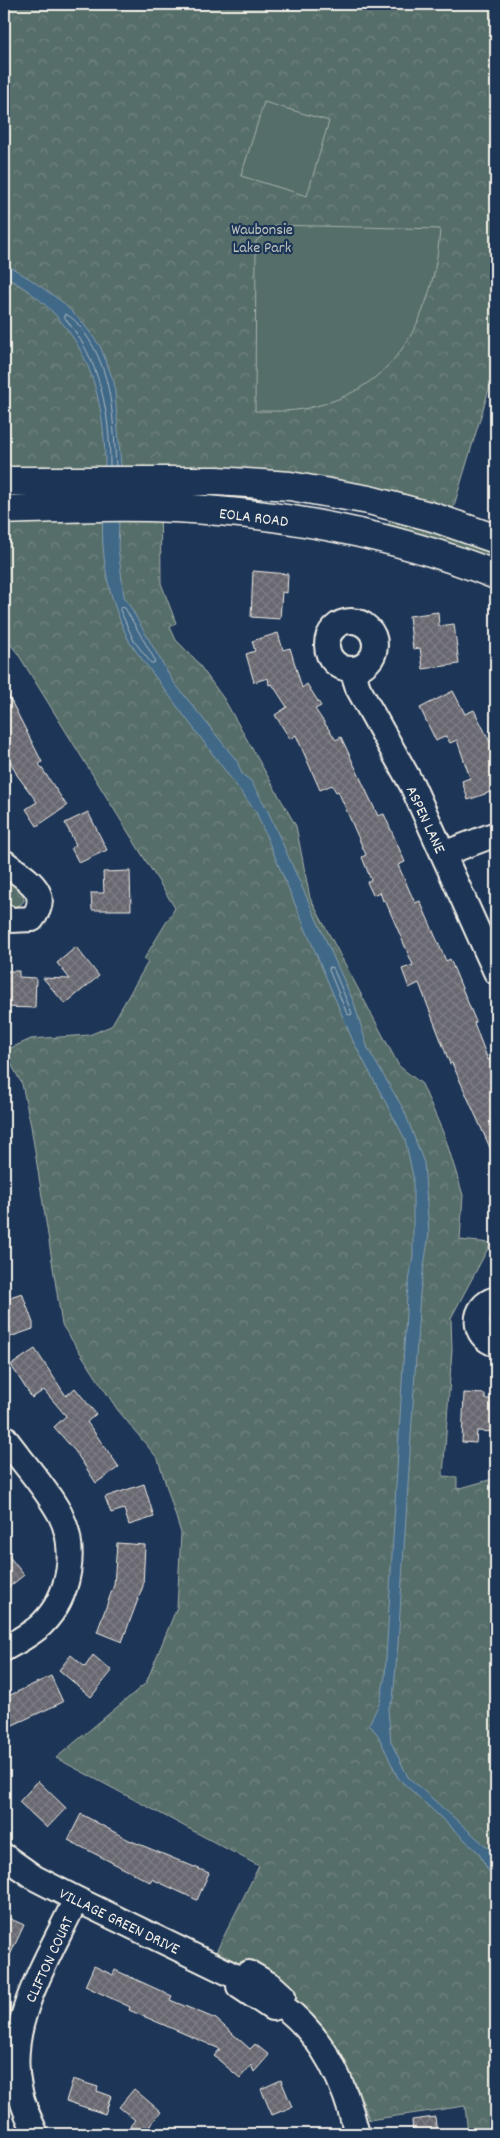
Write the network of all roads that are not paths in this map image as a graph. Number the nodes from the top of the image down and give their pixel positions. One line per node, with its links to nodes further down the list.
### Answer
1 (4, 481): 3 (main road, EOLA ROAD)
2 (140, 494): 3 (main road, EOLA ROAD); 5 (main road, EOLA ROAD); 6 (main road, EOLA ROAD)
3 (79, 495): 4 (main road, EOLA ROAD)
4 (4, 510)
5 (496, 539)
6 (496, 575)
7 (352, 669): 9 (street, ASPEN LANE)
8 (496, 834): 9 (street)
9 (443, 854): 12 (street, ASPEN LANE)
10 (4, 862): 11 (street)
11 (4, 916)
12 (496, 972)
13 (496, 1299): 14 (street)
14 (496, 1344)
15 (4, 1437): 16 (street)
16 (4, 1649)
17 (4, 1856): 18 (street, VILLAGE GREEN DRIVE)
18 (76, 1899): 19 (street, CLIFTON COURT); 20 (street, VILLAGE GREEN DRIVE)
19 (36, 2134)
20 (357, 2134)

